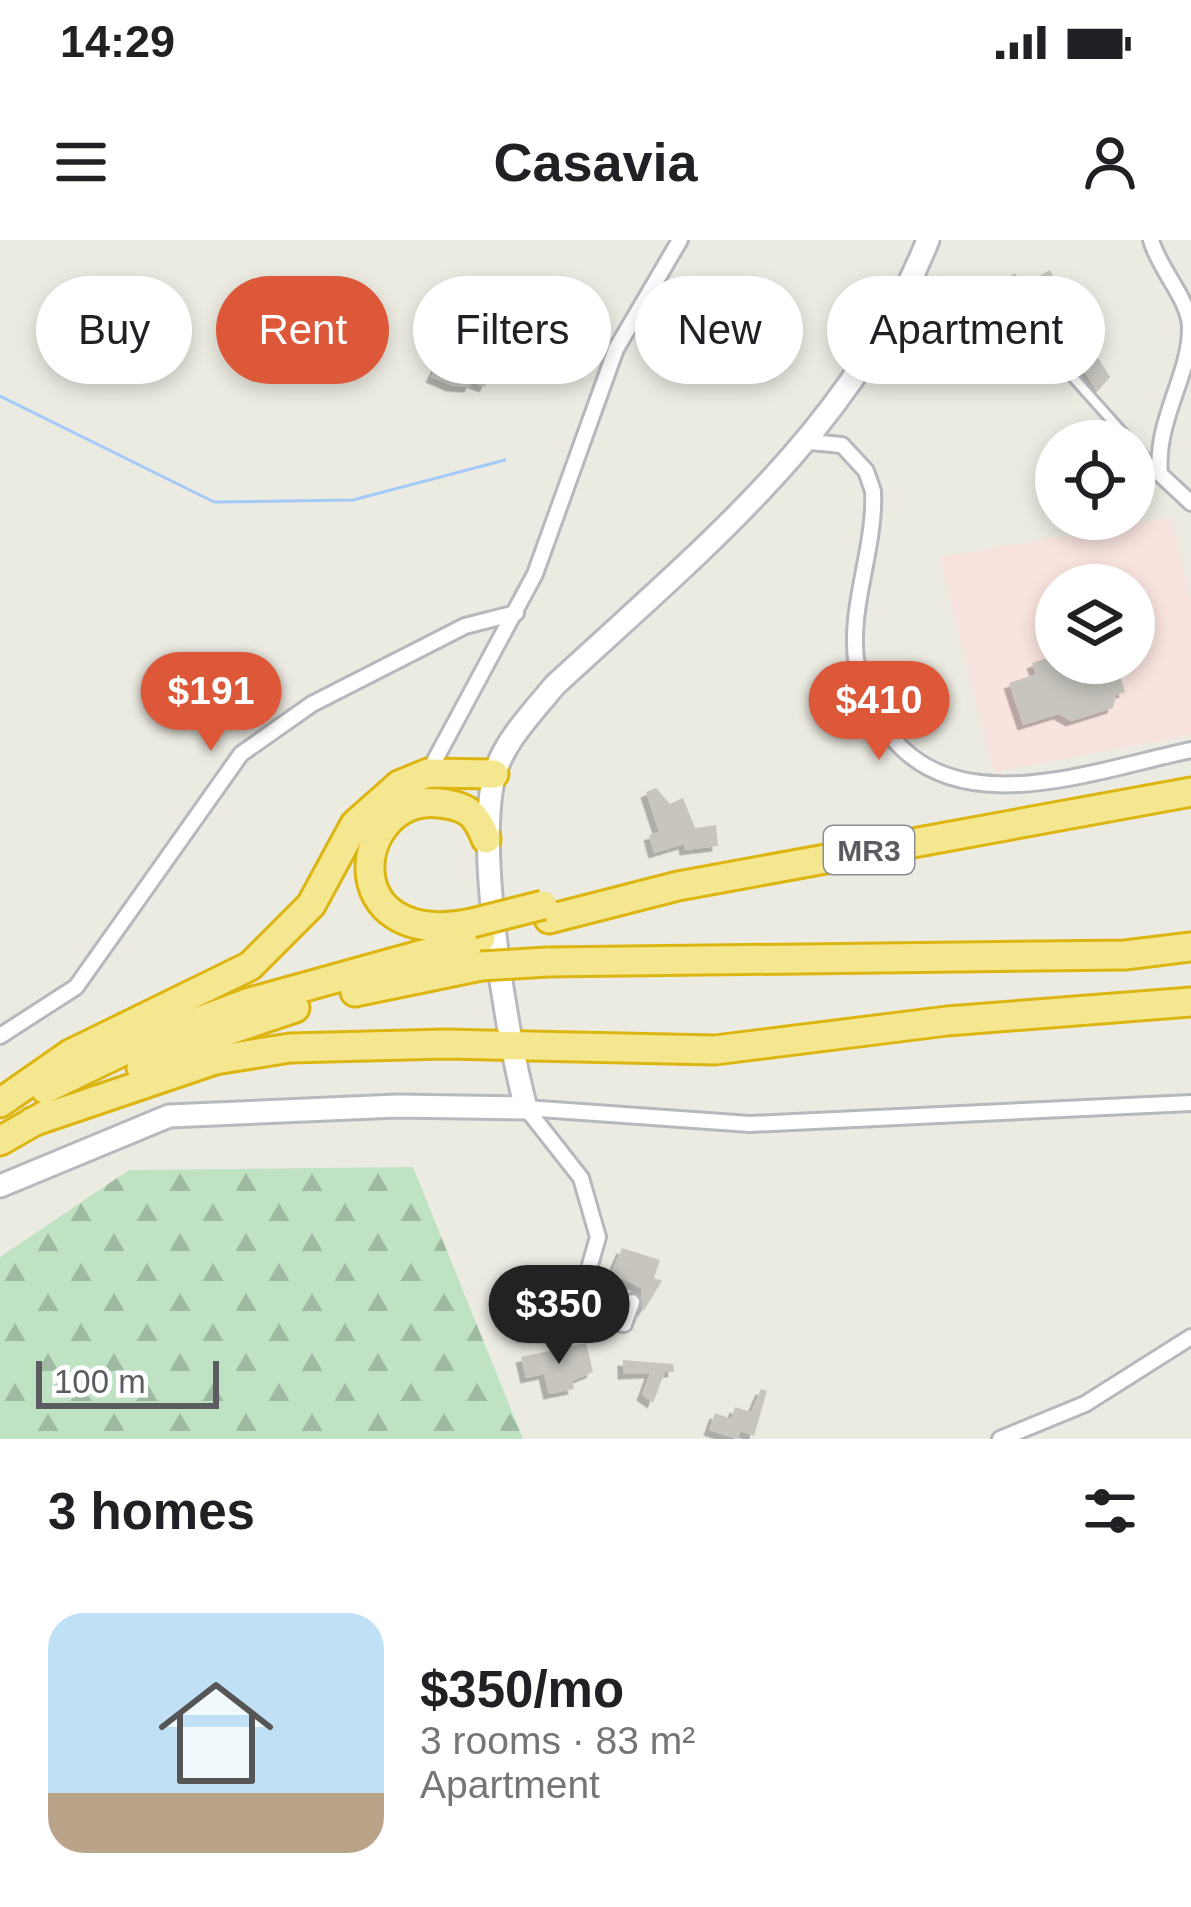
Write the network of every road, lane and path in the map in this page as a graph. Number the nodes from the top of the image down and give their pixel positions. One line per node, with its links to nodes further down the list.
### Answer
1 (680, 240): 10 (street)
2 (928, 240): 6 (main road)
3 (1151, 240): 8 (street)
4 (1079, 384): 5 (lane)
5 (1111, 420)
6 (810, 442): 11 (street); 13 (main road)
7 (1155, 468): 8 (lane)
8 (1160, 474): 9 (street)
9 (1191, 503)
10 (516, 613): 12 (street); 20 (street)
11 (1191, 750)
12 (428, 773): 13 (highway); 22 (highway)
13 (493, 787): 15 (highway); 16 (main road)
14 (1191, 792): 17 (highway, MR3)
15 (460, 805): 16 (highway); 17 (highway)
16 (486, 839): 21 (main road)
17 (478, 942): 18 (highway, MR3, bridge); 25 (highway, MR3); 26 (highway, MR3)
18 (1191, 947)
19 (1191, 1003): 21 (highway)
20 (0, 1036)
21 (512, 1048): 24 (main road); 26 (highway)
22 (0, 1102)
23 (1191, 1103): 24 (street)
24 (526, 1108): 28 (main road); 29 (street)
25 (0, 1115)
26 (32, 1122): 27 (highway, MR3)
27 (0, 1141)
28 (0, 1186)
29 (632, 1301)
30 (1191, 1337): 31 (street)
31 (1000, 1439)

